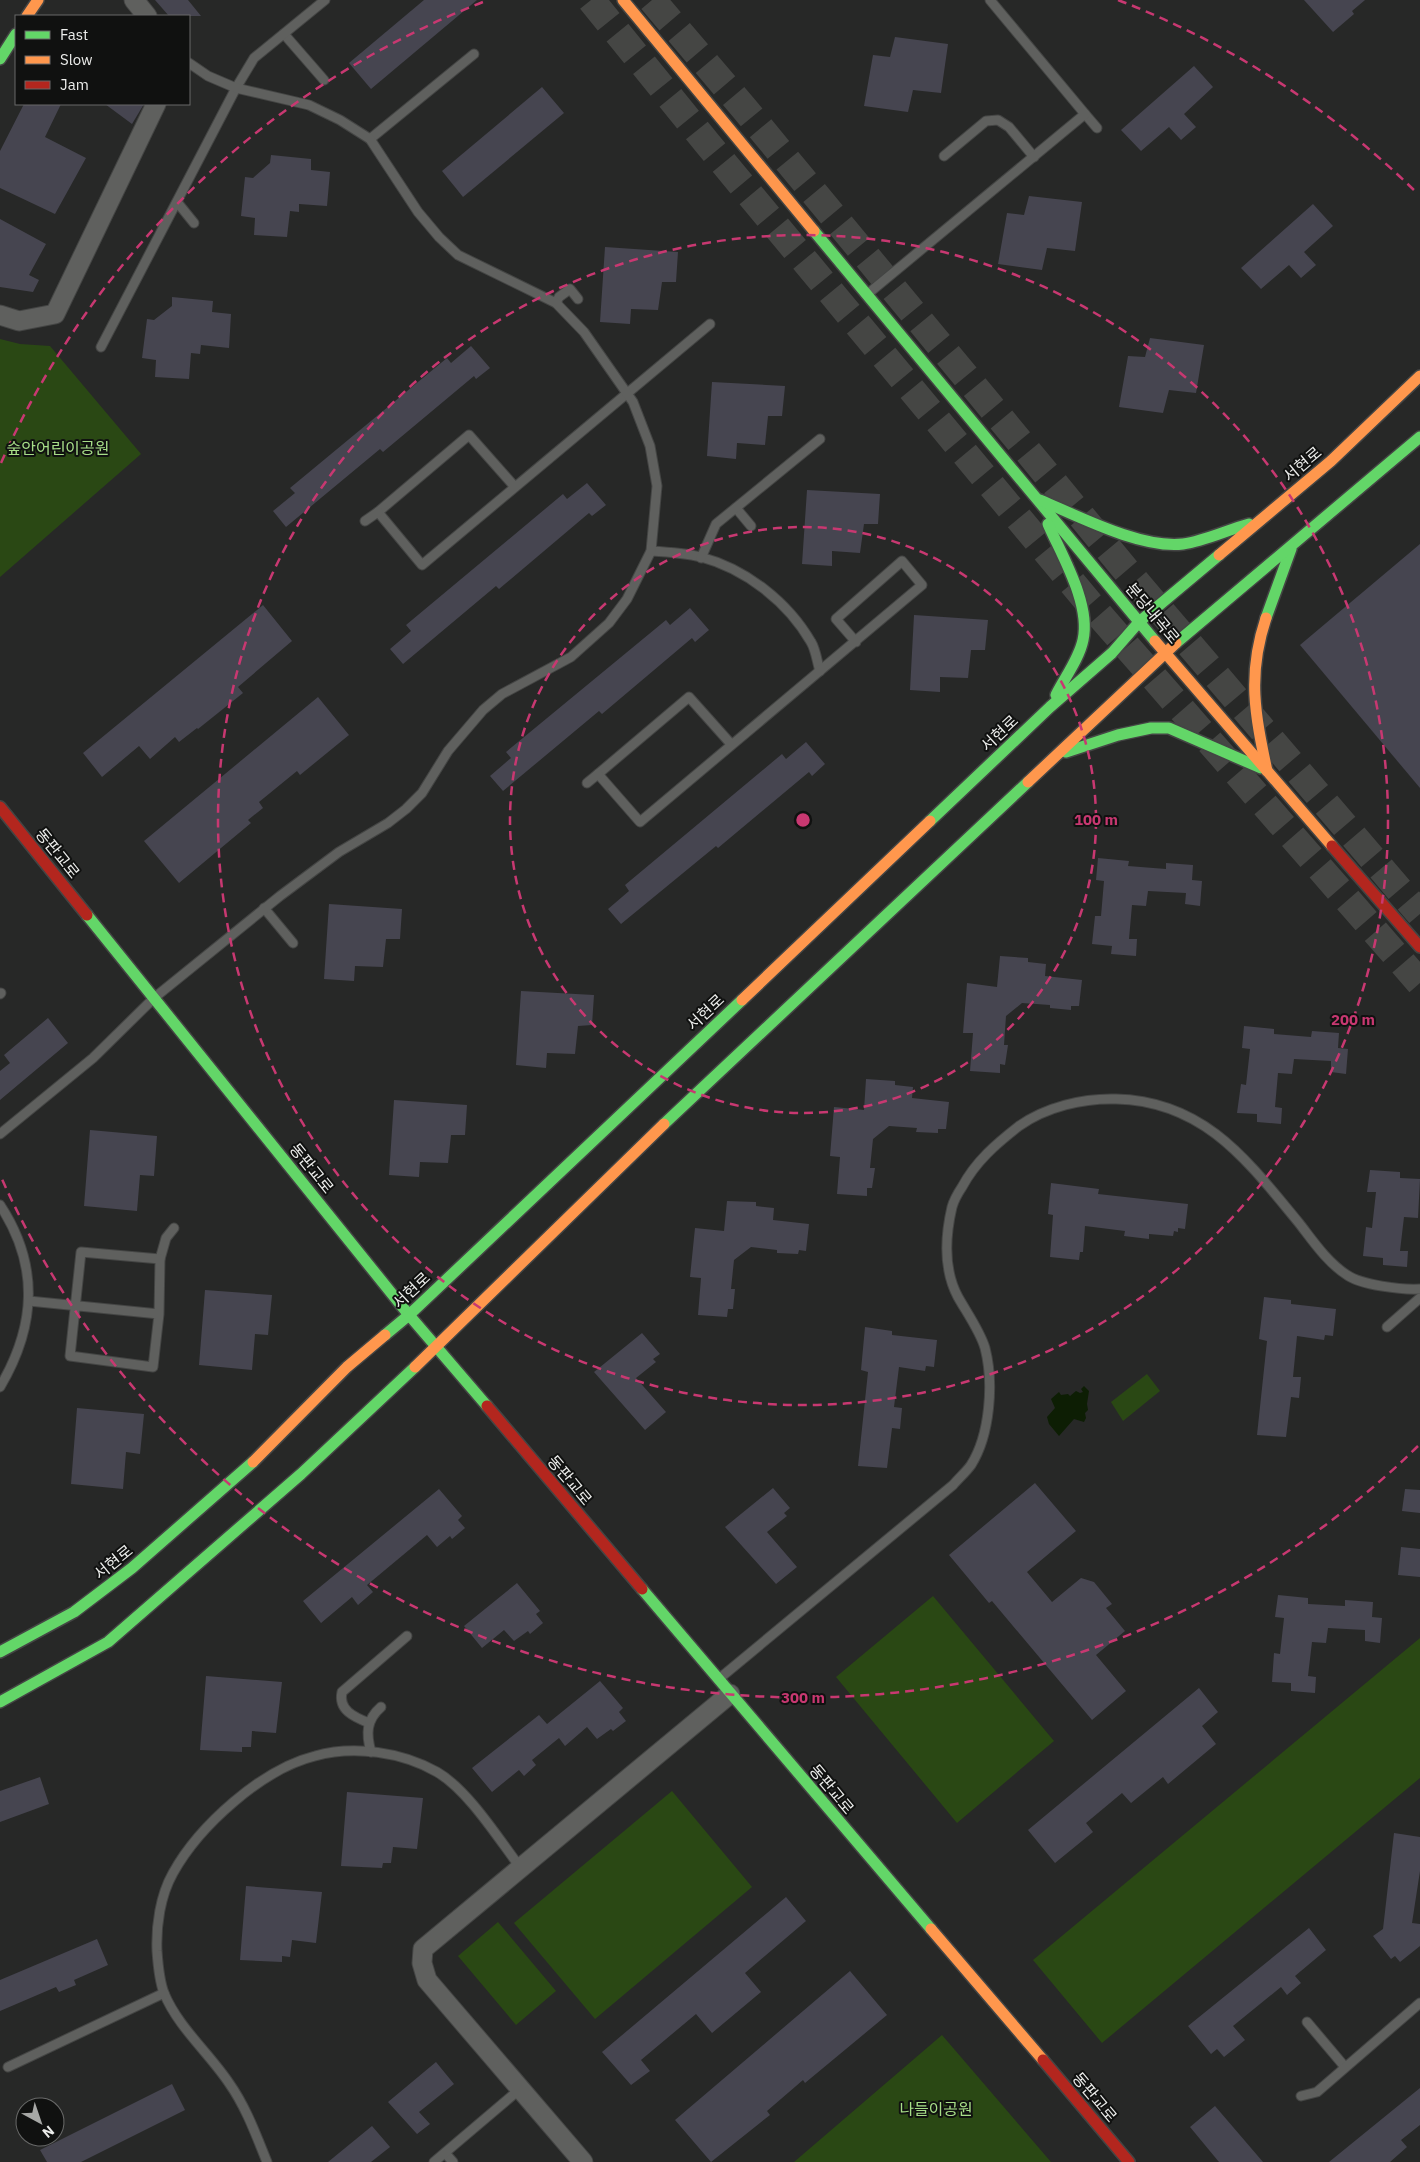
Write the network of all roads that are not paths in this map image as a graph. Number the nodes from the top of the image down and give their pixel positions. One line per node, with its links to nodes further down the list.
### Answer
1 (38, 0): 6 (main road)
2 (134, 0): 7 (street)
3 (325, 0): 8 (lane)
4 (623, 0): 23 (main road, 분당내곡로)
5 (990, 0): 16 (lane)
6 (28, 15)
7 (146, 15)
8 (284, 34): 13 (lane); 14 (lane)
9 (15, 36): 11 (main road)
10 (474, 54): 18 (lane)
11 (0, 59)
12 (190, 63): 14 (lane)
13 (324, 80)
14 (236, 88): 18 (lane); 21 (lane)
15 (156, 105): 26 (street)
16 (1085, 114): 17 (lane); 20 (lane)
17 (1097, 128)
18 (370, 139): 25 (lane)
19 (944, 156): 20 (lane)
20 (1034, 157): 23 (lane)
21 (177, 202): 22 (lane); 28 (lane)
22 (194, 223)
23 (868, 294): 34 (main road, 분당내곡로)
24 (578, 299): 25 (lane)
25 (556, 303): 30 (lane)
26 (0, 315)
27 (710, 324): 30 (lane)
28 (102, 346)
29 (1420, 376): 37 (main road, 서현로)
30 (627, 392): 33 (lane); 41 (lane)
31 (1420, 437): 40 (main road)
32 (820, 439): 35 (lane)
33 (515, 487): 36 (lane); 36 (lane)
34 (1038, 500): 37 (main road); 43 (main road, 분당내곡로); 47 (main road)
35 (736, 508): 39 (lane); 42 (lane)
36 (378, 512): 38 (lane)
37 (1261, 520): 43 (main road, 서현로)
38 (365, 521)
39 (751, 526)
40 (1291, 548): 45 (main road); 50 (main road)
41 (652, 550): 42 (lane); 54 (lane)
42 (701, 558): 46 (lane)
43 (1140, 622): 45 (main road, 분당내곡로); 47 (main road, 서현로)
44 (856, 642): 44 (lane); 46 (lane)
45 (1165, 653): 49 (main road); 50 (main road, 분당내곡로)
46 (820, 672): 48 (lane)
47 (1050, 707): 67 (main road, 서현로)
48 (731, 744): 51 (lane); 51 (lane)
49 (1058, 755): 50 (main road); 69 (main road)
50 (1267, 771): 56 (main road, 분당내곡로)
51 (598, 774): 52 (lane)
52 (587, 783)
53 (0, 808): 57 (main road, 동판교로)
54 (264, 908): 55 (lane); 57 (lane)
55 (293, 943)
56 (1420, 947)
57 (154, 998): 58 (lane); 67 (main road, 동판교로)
58 (0, 1134)
59 (0, 1204): 64 (lane)
60 (174, 1228): 61 (lane)
61 (160, 1259): 65 (lane); 66 (lane)
62 (1420, 1289): 73 (lane)
63 (1420, 1298): 68 (lane)
64 (29, 1301): 65 (lane); 70 (lane)
65 (75, 1306): 66 (lane); 66 (lane)
66 (159, 1314)
67 (409, 1315): 69 (main road, 동판교로); 72 (main road, 서현로)
68 (1387, 1327)
69 (436, 1347): 73 (main road, 동판교로); 75 (main road)
70 (0, 1387)
71 (407, 1636): 77 (lane)
72 (0, 1652)
73 (718, 1680): 74 (main road, 동판교로)
74 (730, 1694): 79 (street); 92 (main road, 동판교로)
75 (0, 1702)
76 (381, 1707): 77 (lane)
77 (369, 1723): 78 (lane)
78 (371, 1752): 79 (lane); 80 (lane)
79 (520, 1867): 85 (street)
80 (164, 1993): 83 (lane); 88 (lane)
81 (1420, 2003): 84 (lane)
82 (1307, 2022): 84 (lane)
83 (8, 2067)
84 (1345, 2067): 86 (lane)
85 (520, 2089): 87 (lane); 91 (street)
86 (1301, 2096)
87 (445, 2152): 89 (lane); 90 (lane)
88 (267, 2162)
89 (434, 2162)
90 (453, 2162)
91 (583, 2162)
92 (1129, 2162)

